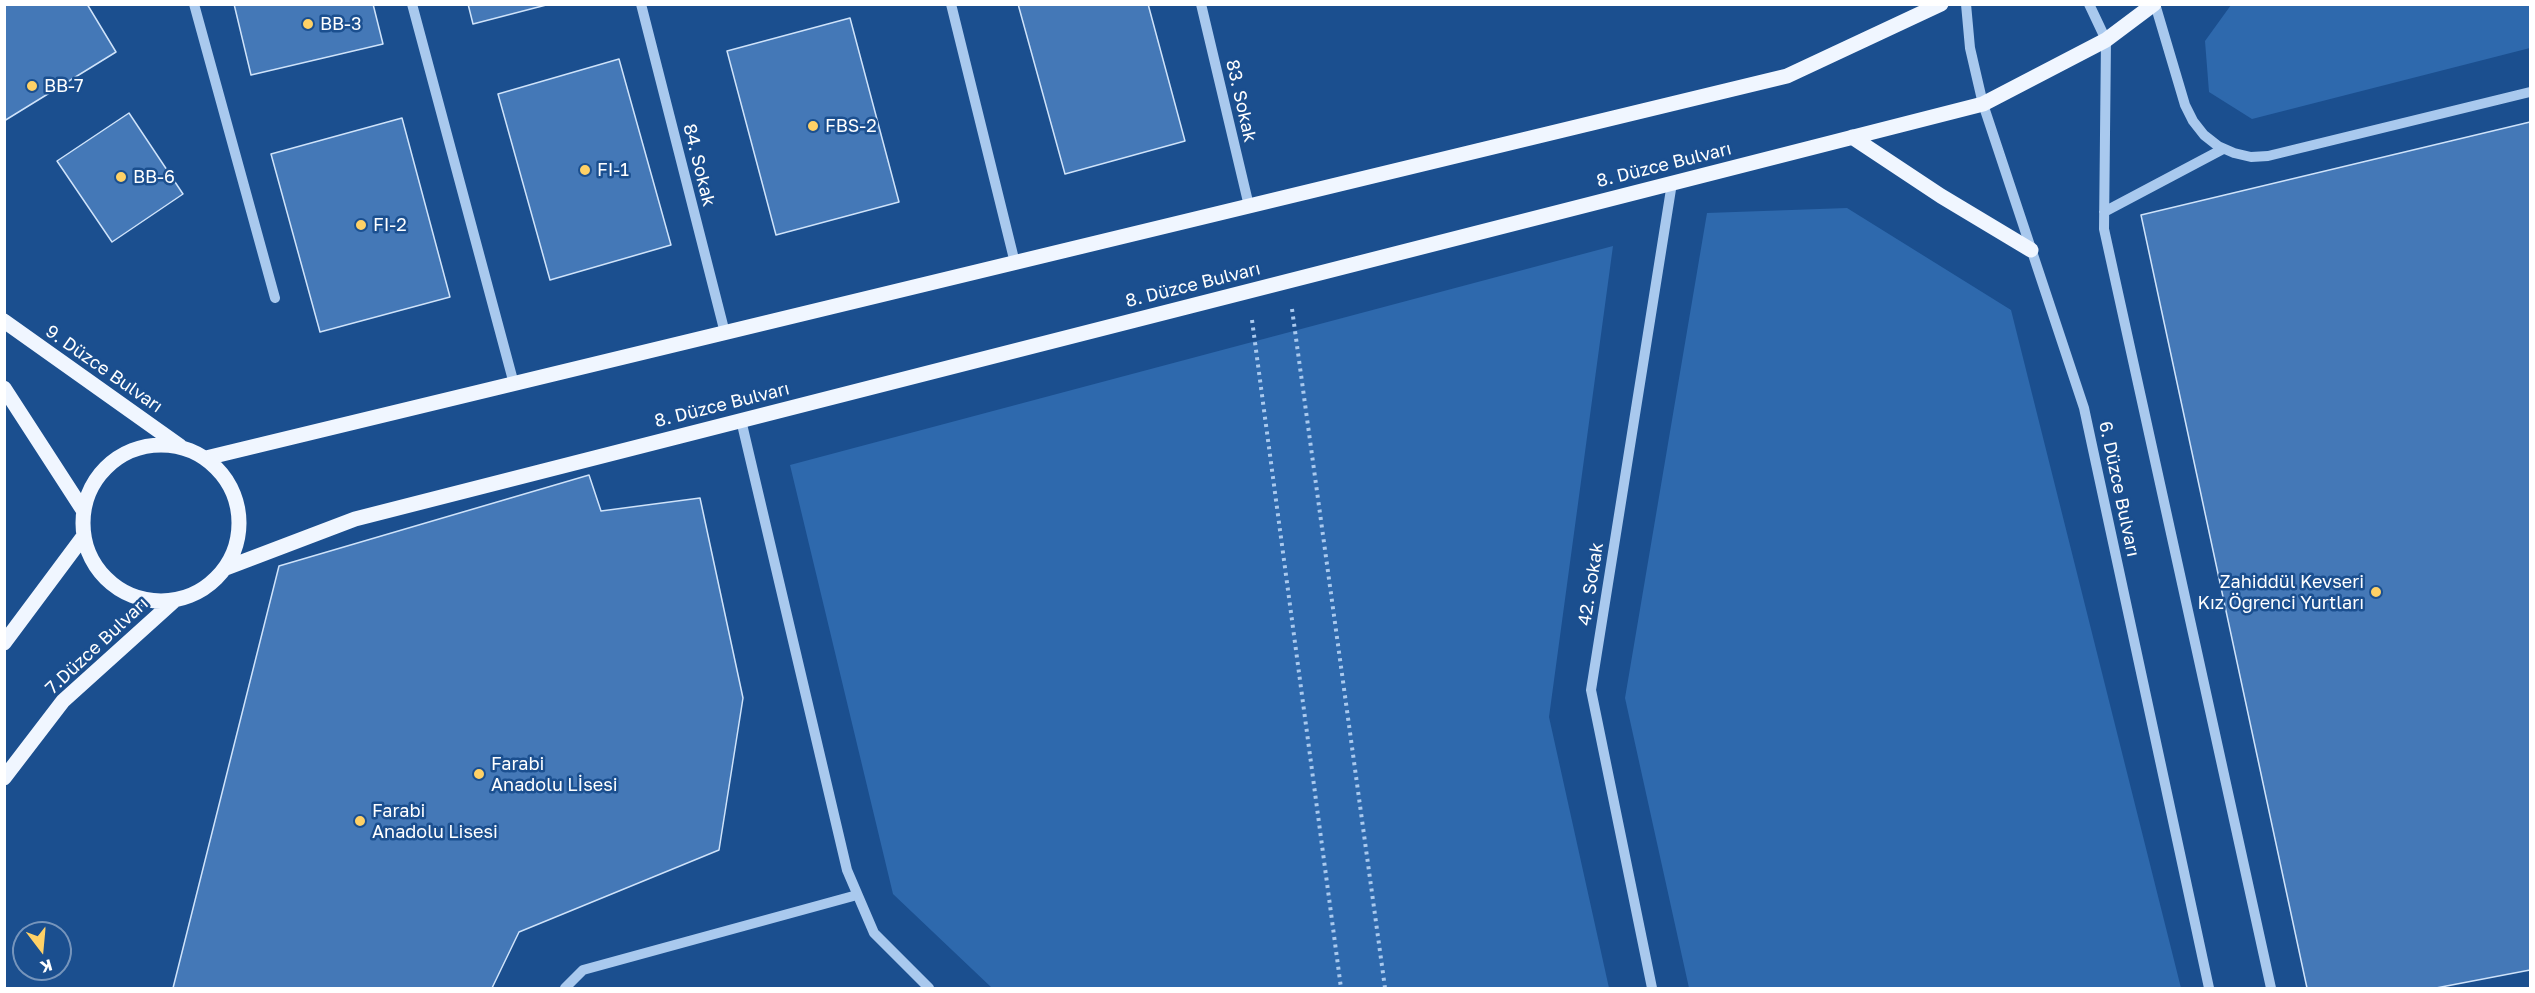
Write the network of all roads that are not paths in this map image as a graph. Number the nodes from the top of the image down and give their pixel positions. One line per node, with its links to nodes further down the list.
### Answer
1 (194, 4): 20 (street)
2 (412, 4): 23 (street)
3 (641, 4): 22 (street, 84. Sokak)
4 (951, 4): 19 (street)
5 (1201, 4): 16 (street, 83. Sokak)
6 (1941, 4): 16 (main road)
7 (1966, 4): 12 (street, 6. Düzce Bulvarı)
8 (2089, 4): 10 (street)
9 (2155, 4): 10 (main road, 8. Düzce Bulvarı); 14 (street)
10 (2106, 40): 12 (main road, 8. Düzce Bulvarı); 17 (street)
11 (2530, 92): 14 (street)
12 (1983, 104): 13 (main road, 8. Düzce Bulvarı); 18 (street, 6. Düzce Bulvarı)
13 (1852, 137): 15 (main road, 8. Düzce Bulvarı); 18 (main road)
14 (2223, 149): 17 (street)
15 (1672, 183): 25 (main road, 8. Düzce Bulvarı); 37 (street, 42. Sokak)
16 (1249, 206): 19 (main road)
17 (2104, 213): 39 (street)
18 (2031, 250): 38 (street, 6. Düzce Bulvarı)
19 (1015, 263): 22 (main road)
20 (275, 298)
21 (4, 321): 26 (main road, 9. Düzce Bulvarı)
22 (725, 333): 23 (main road)
23 (514, 384): 27 (main road)
24 (4, 388): 28 (main road)
25 (741, 420): 30 (main road, 8. Düzce Bulvarı); 34 (street)
26 (182, 447): 27 (main road); 28 (main road)
27 (206, 458): 30 (main road)
28 (83, 510): 29 (main road)
29 (83, 537): 31 (main road); 32 (main road)
30 (226, 568): 31 (main road)
31 (175, 600): 33 (main road, 7.Düzce Bulvarı)
32 (4, 643)
33 (4, 778)
34 (858, 895): 35 (street); 36 (street)
35 (565, 988)
36 (929, 988)
37 (1652, 988)
38 (2209, 988)
39 (2271, 988)

